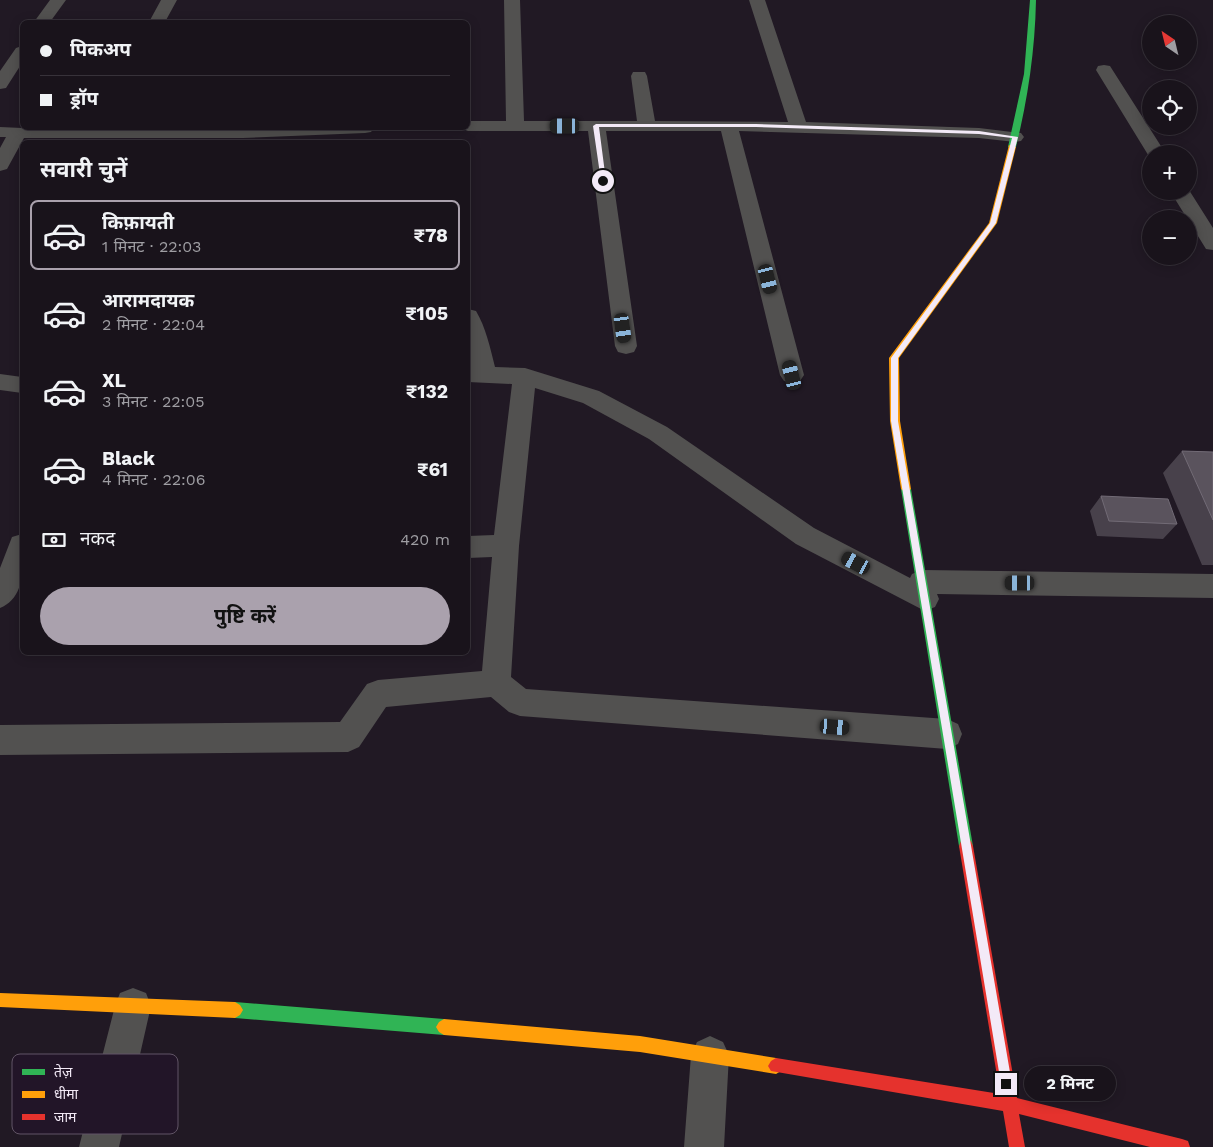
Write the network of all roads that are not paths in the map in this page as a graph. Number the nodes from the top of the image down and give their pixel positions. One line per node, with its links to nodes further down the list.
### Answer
1 (58, 0): 6 (street)
2 (169, 0): 7 (street)
3 (512, 0): 12 (street)
4 (757, 0): 17 (street)
5 (1033, 0): 22 (street)
6 (43, 20)
7 (158, 20)
8 (20, 54): 11 (street)
9 (1104, 70): 24 (street)
10 (639, 76): 15 (street)
11 (0, 84)
12 (515, 125): 13 (street); 14 (street)
13 (470, 126)
14 (596, 126): 15 (street); 29 (street)
15 (647, 126): 16 (street)
16 (729, 126): 17 (street); 31 (street)
17 (799, 127): 22 (street)
18 (103, 130): 20 (street); 21 (street)
19 (341, 130): 23 (street)
20 (9, 132): 25 (street)
21 (123, 137): 23 (street)
22 (1015, 137): 40 (street)
23 (241, 138)
24 (1150, 145)
25 (0, 165)
26 (1186, 200): 27 (street)
27 (1213, 244)
28 (470, 321): 30 (street)
29 (626, 346)
30 (476, 375): 32 (street)
31 (792, 375)
32 (525, 376): 35 (street); 40 (street)
33 (0, 382): 34 (street)
34 (20, 385)
35 (506, 546): 36 (street); 41 (street)
36 (470, 547)
37 (20, 552): 38 (street)
38 (11, 581)
39 (1213, 586): 40 (street)
40 (923, 591): 42 (street)
41 (496, 683): 42 (street); 43 (street)
42 (947, 734): 48 (street)
43 (0, 740)
44 (0, 1000): 45 (street)
45 (133, 1006): 46 (street); 47 (street)
46 (121, 1054)
47 (710, 1055): 48 (street); 51 (street)
48 (1010, 1104): 52 (street); 53 (street)
49 (102, 1134): 50 (street)
50 (99, 1147)
51 (704, 1147)
52 (1017, 1147)
53 (1182, 1147)

